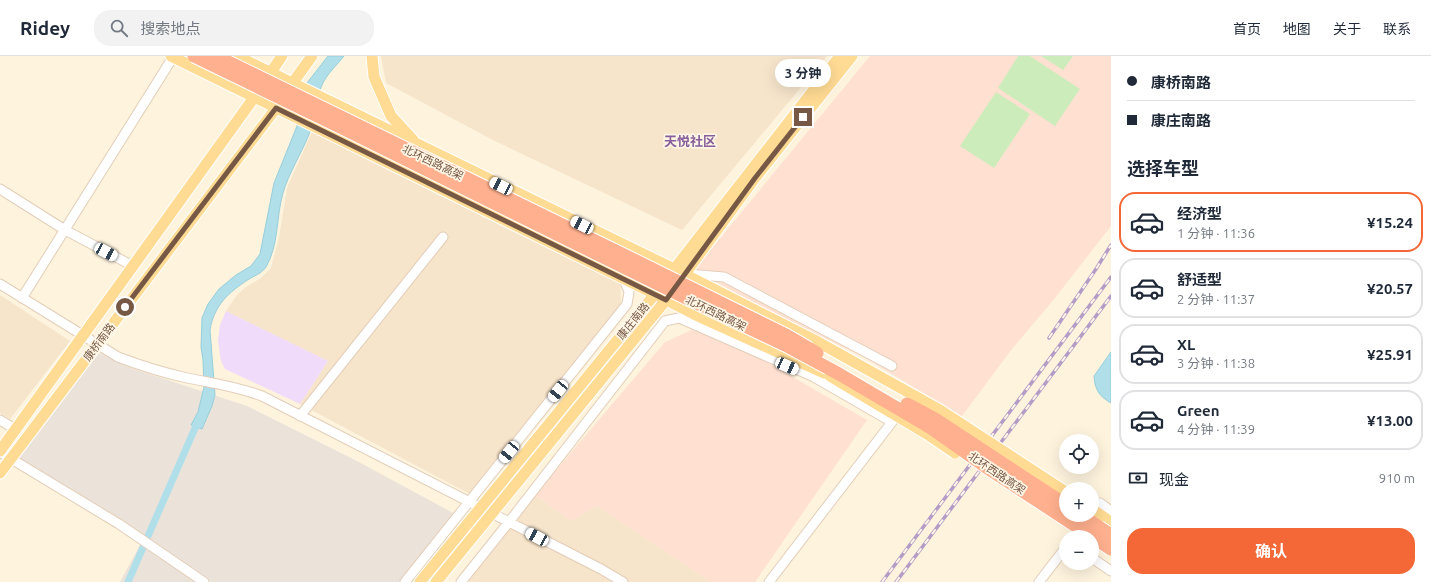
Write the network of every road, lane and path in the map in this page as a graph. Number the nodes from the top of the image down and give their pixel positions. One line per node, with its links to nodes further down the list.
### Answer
1 (172, 56): 12 (main road); 16 (street)
2 (194, 56): 47 (highway, 北环西路高架, bridge)
3 (216, 56): 36 (highway, 北环西路高架, bridge)
4 (237, 56): 10 (main road)
5 (282, 56): 10 (main road, 康桥南路)
6 (312, 56): 11 (main road, 康桥南路)
7 (372, 56): 14 (main road)
8 (840, 56): 19 (main road, 康庄南路)
9 (852, 56): 19 (main road, 康庄南路)
10 (271, 73): 11 (main road); 12 (main road, 康桥南路)
11 (297, 85): 13 (main road, 康桥南路); 14 (main road)
12 (255, 97): 13 (main road); 18 (main road, 康桥南路)
13 (281, 110): 20 (main road); 27 (main road, 康桥南路)
14 (418, 145): 19 (main road)
15 (0, 188): 16 (street)
16 (65, 230): 18 (street); 23 (street)
17 (443, 237): 29 (street)
18 (133, 266): 26 (main road, 康桥南路)
19 (679, 271): 22 (main road, 康庄南路); 24 (main road, 康庄南路); 28 (street); 35 (main road, bridge)
20 (624, 279): 22 (main road); 37 (street)
21 (0, 284): 23 (street)
22 (655, 294): 24 (main road); 38 (main road, 康庄南路)
23 (22, 298): 26 (street)
24 (666, 300): 25 (street); 39 (main road, 康庄南路); 43 (main road, bridge)
25 (665, 321): 41 (street); 58 (street)
26 (82, 336): 27 (street); 31 (main road, 康桥南路)
27 (97, 345): 29 (street); 33 (main road, 康桥南路)
28 (892, 366)
29 (300, 416): 37 (street)
30 (0, 420): 31 (street)
31 (15, 429): 32 (main road, 康桥南路)
32 (0, 451): 33 (street)
33 (11, 458): 34 (main road, 康桥南路); 52 (street)
34 (0, 473)
35 (1059, 487)
36 (1059, 500)
37 (469, 502): 38 (street); 53 (street)
38 (480, 508): 39 (street); 54 (main road, 康庄南路)
39 (492, 514): 41 (street); 55 (main road, 康庄南路)
40 (1101, 515): 44 (street)
41 (509, 522): 56 (street); 57 (street)
42 (1092, 522): 45 (highway, bridge)
43 (1071, 530)
44 (1083, 530)
45 (1111, 535)
46 (1099, 548): 49 (main road)
47 (1111, 549)
48 (1059, 556): 59 (street)
49 (1111, 556)
50 (1099, 563): 51 (street)
51 (1111, 571)
52 (204, 582)
53 (405, 582)
54 (420, 582)
55 (436, 582)
56 (461, 582)
57 (623, 582)
58 (769, 582)
59 (1039, 582)

